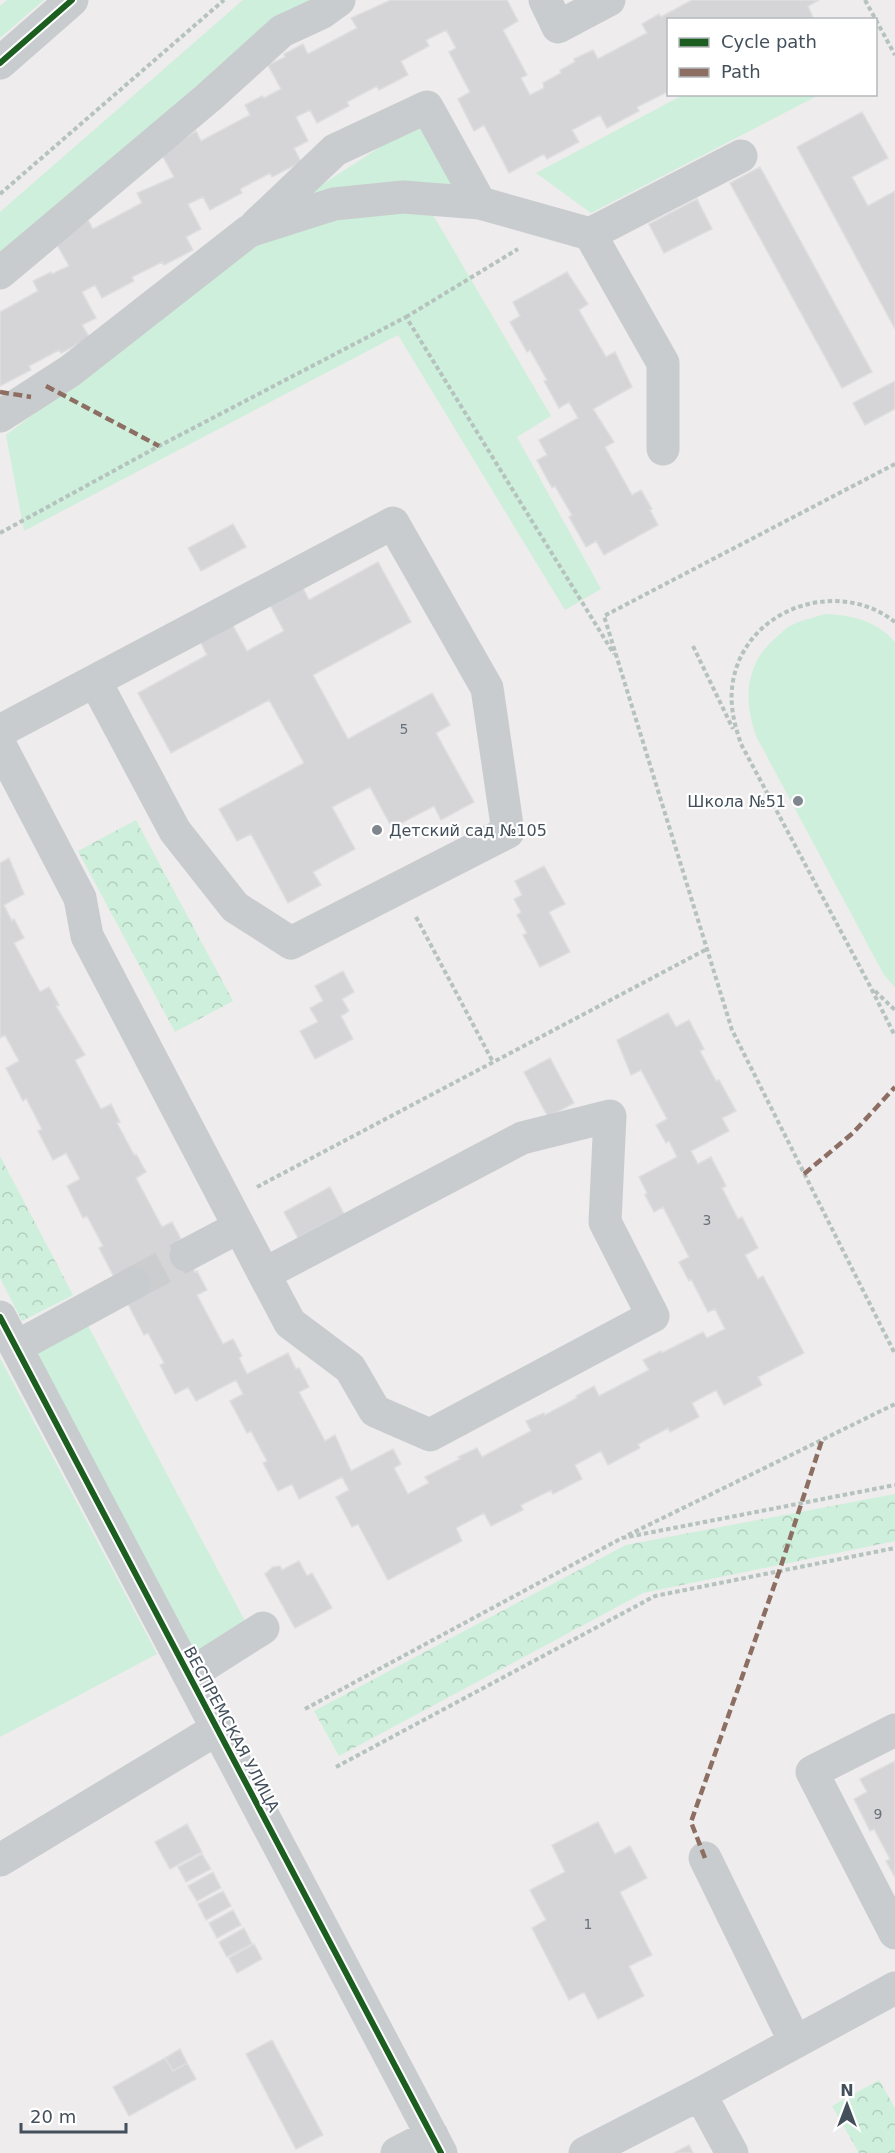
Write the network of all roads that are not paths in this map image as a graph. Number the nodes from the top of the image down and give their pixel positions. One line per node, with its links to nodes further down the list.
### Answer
1 (72, 0): 5 (street)
2 (339, 0): 10 (street)
3 (545, 0): 4 (street)
4 (609, 0)
5 (0, 63)
6 (741, 156): 9 (street)
7 (480, 203): 8 (street); 8 (street); 9 (street)
8 (249, 231): 11 (street)
9 (591, 234): 12 (street)
10 (0, 273)
11 (0, 416)
12 (663, 449)
13 (95, 681): 13 (street); 14 (street)
14 (0, 731)
15 (0, 745): 16 (street)
16 (233, 1215): 17 (street); 18 (street)
17 (186, 1255)
18 (264, 1274): 18 (street)
19 (134, 1283): 21 (street)
20 (0, 1317): 21 (street, ВЕСПРЕМСКАЯ УЛИЦА)
21 (16, 1347): 23 (street, ВЕСПРЕМСКАЯ УЛИЦА)
22 (263, 1628): 23 (street)
23 (189, 1676): 24 (street, ВЕСПРЕМСКАЯ УЛИЦА)
24 (217, 1729): 27 (street); 32 (street, ВЕСПРЕМСКАЯ УЛИЦА)
25 (895, 1730): 28 (street)
26 (705, 1858): 30 (street)
27 (0, 1860)
28 (895, 1933)
29 (895, 1988): 30 (street)
30 (795, 2042): 31 (street)
31 (700, 2094): 34 (street); 35 (street)
32 (436, 2144): 33 (street)
33 (397, 2153)
34 (585, 2153)
35 (732, 2153)

